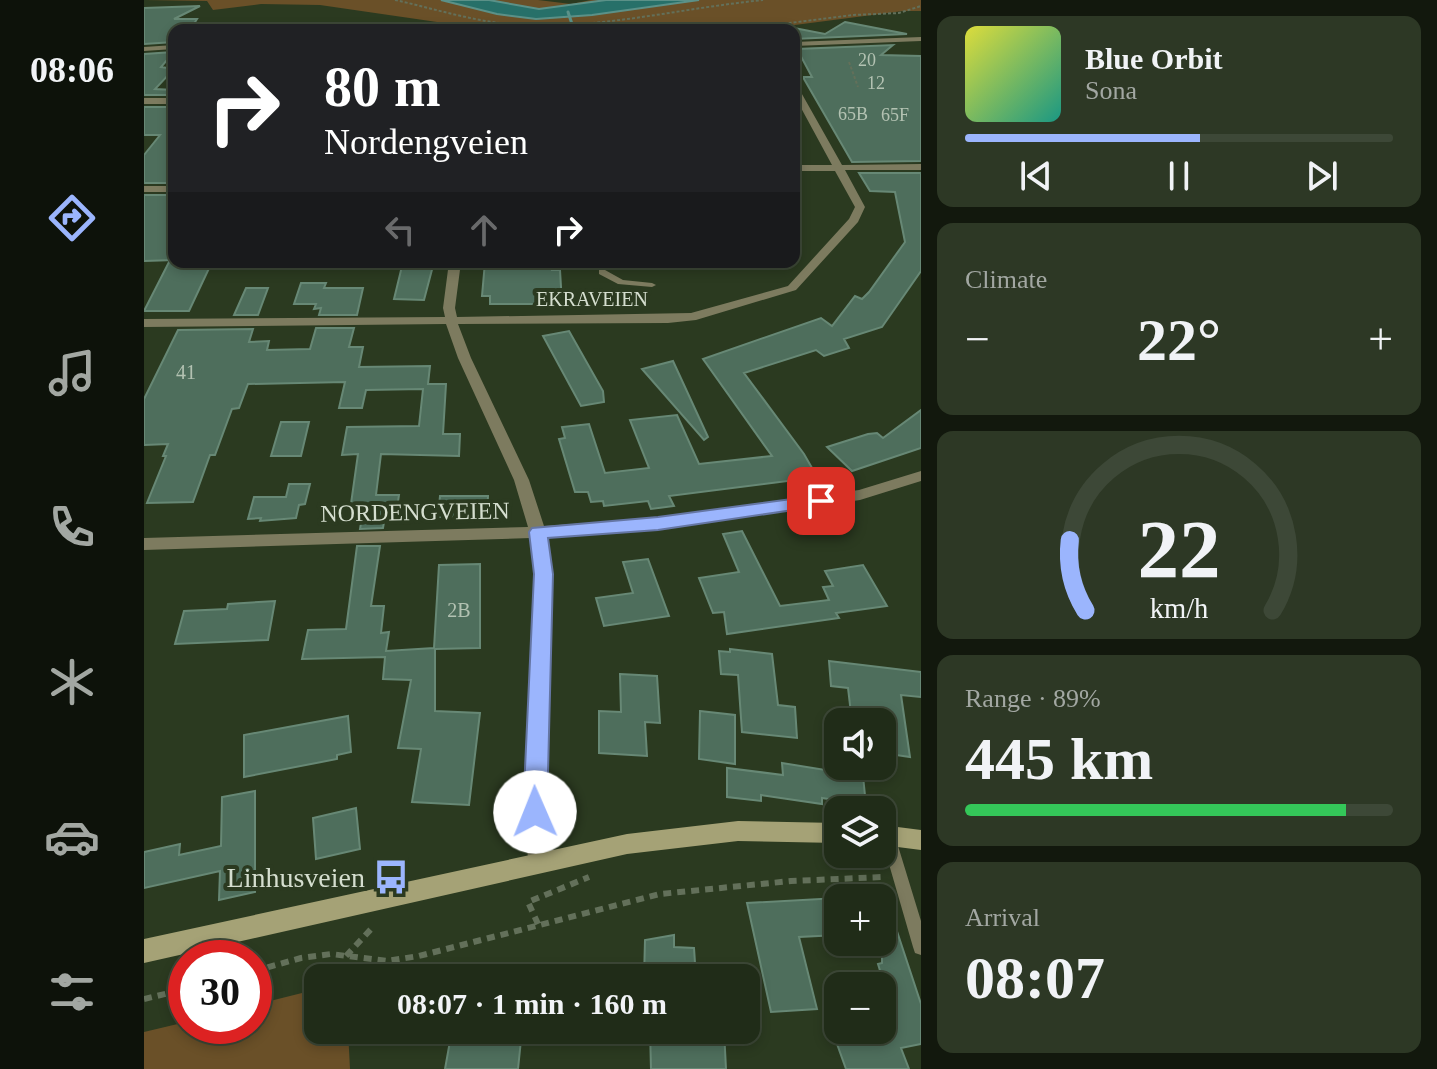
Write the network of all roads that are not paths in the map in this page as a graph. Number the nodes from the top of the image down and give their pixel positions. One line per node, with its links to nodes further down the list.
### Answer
1 (921, 39): 2 (street)
2 (800, 44)
3 (168, 47): 4 (street)
4 (144, 49)
5 (800, 98): 10 (street, EKRAVEIEN)
6 (144, 101): 7 (street)
7 (168, 101)
8 (921, 167): 10 (street)
9 (800, 168): 10 (street)
10 (840, 168): 16 (street, EKRAVEIEN)
11 (144, 189): 12 (street)
12 (168, 189)
13 (454, 268): 16 (street)
14 (602, 272): 15 (lane)
15 (652, 285)
16 (450, 319): 17 (street, EKRAVEIEN); 19 (street)
17 (144, 323)
18 (921, 476): 19 (street, NORDENGVEIEN)
19 (538, 532): 20 (street, NORDENGVEIEN); 24 (street)
20 (144, 544)
21 (824, 832): 24 (main road)
22 (896, 837): 23 (main road)
23 (921, 840)
24 (539, 862): 27 (main road)
25 (896, 863): 26 (lane)
26 (921, 947)
27 (144, 951)

